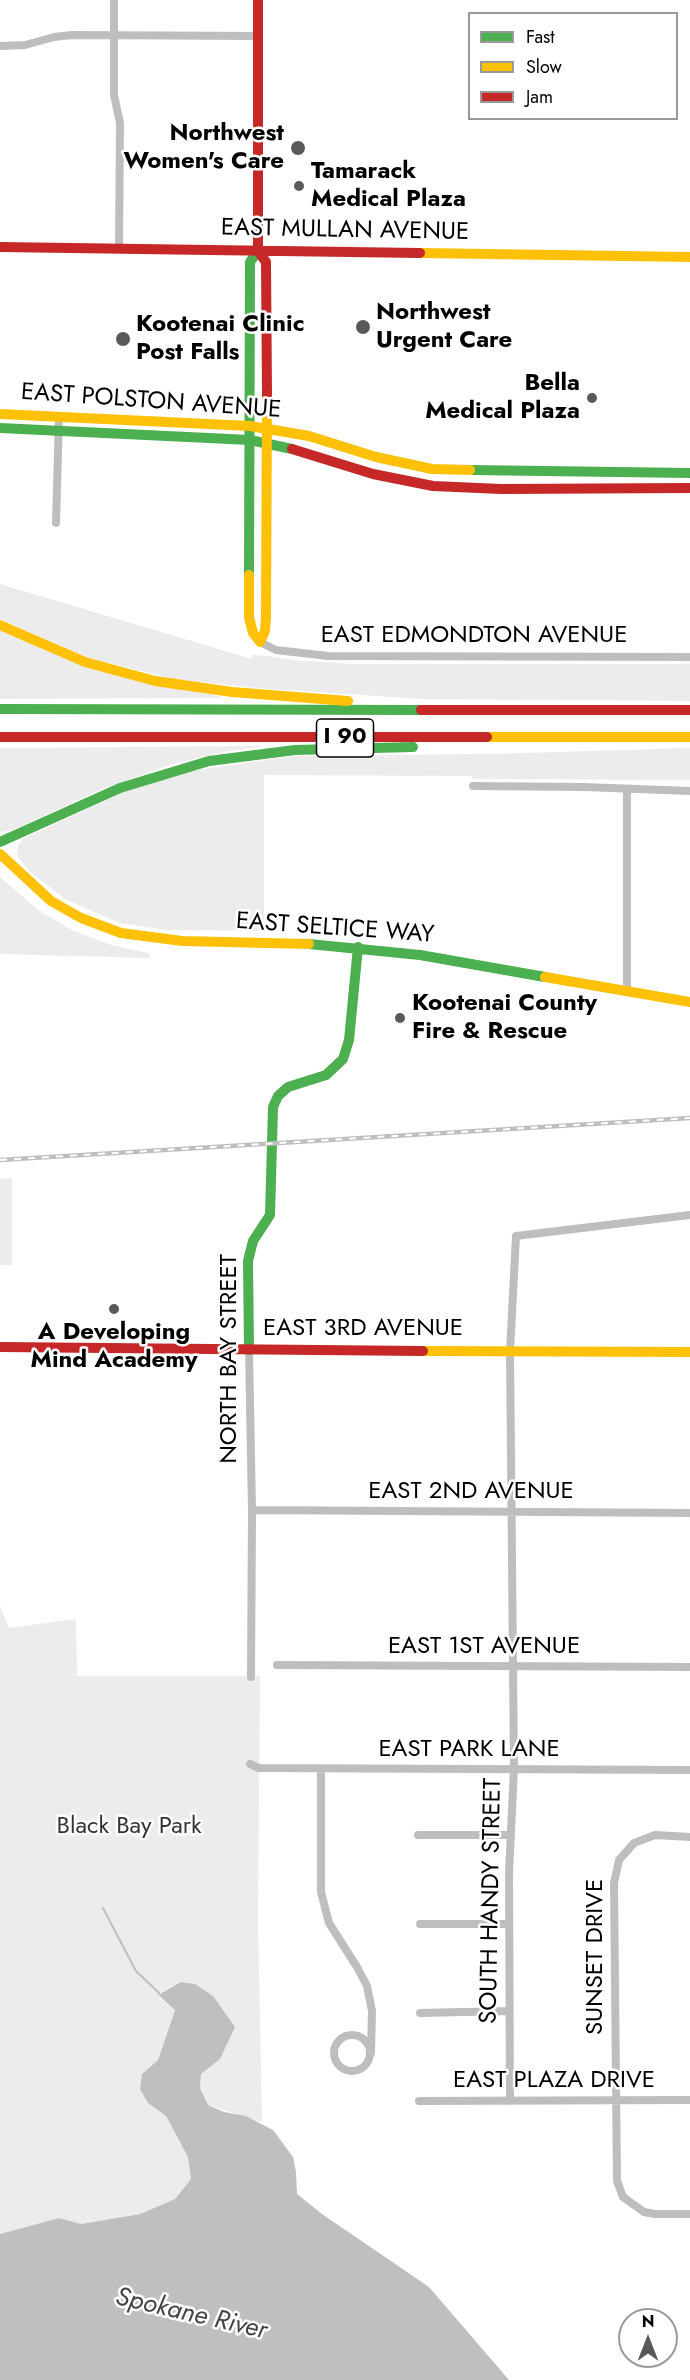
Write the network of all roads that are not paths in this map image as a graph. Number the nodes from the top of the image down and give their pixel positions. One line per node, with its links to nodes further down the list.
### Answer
1 (114, 0): 3 (street)
2 (258, 0): 4 (main road)
3 (114, 36): 4 (street); 5 (street); 7 (street)
4 (259, 36): 8 (main road)
5 (0, 46)
6 (0, 247): 7 (main road, EAST MULLAN AVENUE)
7 (120, 248): 8 (main road, EAST MULLAN AVENUE)
8 (258, 251): 9 (main road, EAST MULLAN AVENUE); 12 (main road); 14 (main road)
9 (690, 257)
10 (0, 414): 11 (main road, EAST POLSTON AVENUE)
11 (59, 417): 12 (main road, EAST POLSTON AVENUE); 15 (street)
12 (250, 426): 14 (main road, EAST POLSTON AVENUE); 16 (main road)
13 (0, 428): 15 (main road, EAST POLSTON AVENUE)
14 (267, 428): 17 (main road); 18 (main road, EAST POLSTON AVENUE)
15 (59, 431): 16 (main road, EAST POLSTON AVENUE); 20 (street)
16 (250, 440): 17 (main road, EAST POLSTON AVENUE); 22 (main road)
17 (267, 444): 19 (main road, EAST POLSTON AVENUE); 22 (main road)
18 (690, 473)
19 (690, 488)
20 (56, 523)
21 (0, 625): 25 (main road)
22 (260, 642): 23 (street, EAST EDMONDTON AVENUE)
23 (690, 657)
24 (0, 709): 25 (main road, I 90)
25 (474, 710): 26 (main road, I 90)
26 (690, 710)
27 (0, 737): 28 (main road, I 90)
28 (673, 737): 29 (main road, I 90); 33 (main road)
29 (690, 737)
30 (473, 786): 31 (street)
31 (627, 789): 32 (street); 36 (street)
32 (690, 791)
33 (0, 842)
34 (0, 854): 35 (main road, EAST SELTICE WAY)
35 (358, 947): 36 (main road, EAST SELTICE WAY); 40 (main road, NORTH BAY STREET)
36 (627, 992): 37 (main road, EAST SELTICE WAY)
37 (690, 1002)
38 (690, 1215): 41 (street, SOUTH HANDY STREET)
39 (0, 1347): 40 (main road, EAST 3RD AVENUE)
40 (249, 1350): 41 (main road, EAST 3RD AVENUE); 43 (street, NORTH BAY STREET)
41 (510, 1351): 42 (main road, EAST 3RD AVENUE); 44 (street, SOUTH HANDY STREET)
42 (690, 1352)
43 (252, 1510): 44 (street, EAST 2ND AVENUE); 49 (street, NORTH BAY STREET)
44 (512, 1512): 45 (street, EAST 2ND AVENUE); 47 (street, SOUTH HANDY STREET)
45 (690, 1513)
46 (277, 1665): 47 (street, EAST 1ST AVENUE)
47 (513, 1666): 48 (street, EAST 1ST AVENUE); 52 (street, SOUTH HANDY STREET)
48 (690, 1667)
49 (251, 1677)
50 (250, 1764): 51 (street, EAST PARK LANE)
51 (321, 1768): 52 (street, EAST PARK LANE); 59 (street)
52 (514, 1769): 53 (street, EAST PARK LANE); 55 (street, SOUTH HANDY STREET)
53 (690, 1770)
54 (418, 1835): 55 (street)
55 (511, 1835): 58 (street, SOUTH HANDY STREET)
56 (690, 1837): 64 (street, SUNSET DRIVE)
57 (420, 1924): 58 (street)
58 (509, 1924): 60 (street, SOUTH HANDY STREET)
59 (372, 2010): 62 (street); 63 (street)
60 (509, 2011): 61 (street); 67 (street, SOUTH HANDY STREET)
61 (420, 2013)
62 (351, 2034): 63 (street); 63 (street)
63 (371, 2053)
64 (615, 2100): 65 (street, EAST PLAZA DRIVE); 67 (street, EAST PLAZA DRIVE); 68 (street, SUNSET DRIVE)
65 (690, 2100)
66 (419, 2101): 67 (street, EAST PLAZA DRIVE)
67 (510, 2101)
68 (690, 2214)

